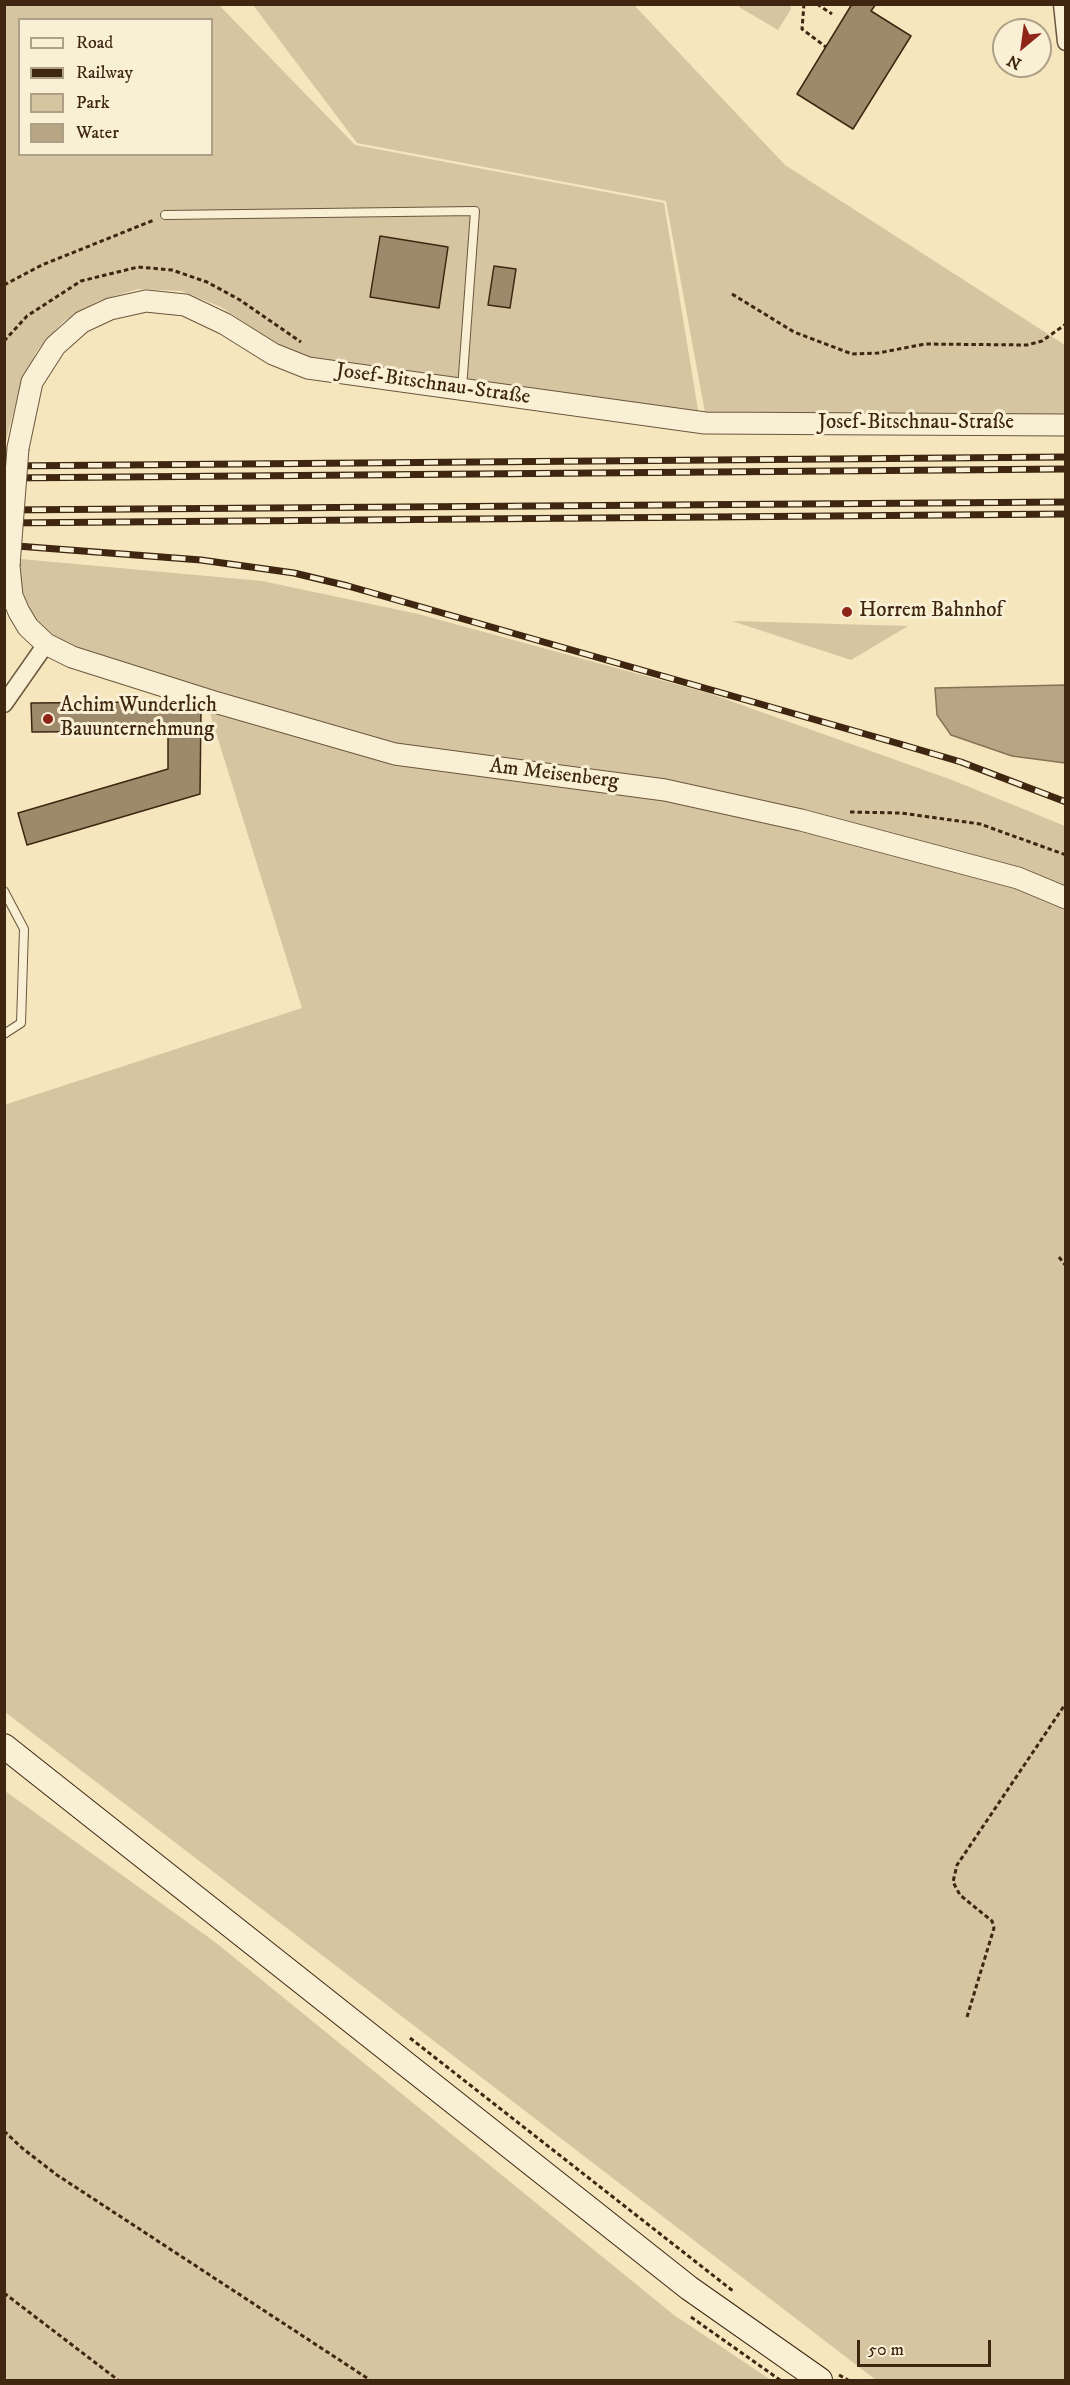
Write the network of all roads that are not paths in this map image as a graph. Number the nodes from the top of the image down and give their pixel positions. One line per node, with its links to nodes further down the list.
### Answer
1 (1062, 4): 2 (street)
2 (1065, 42)
3 (165, 215): 4 (lane)
4 (462, 388): 5 (street, Josef-Bitschnau-Straße); 6 (street, Josef-Bitschnau-Straße, bridge)
5 (1065, 425)
6 (46, 644): 7 (street); 9 (street, Am Meisenberg)
7 (4, 704)
8 (4, 891): 10 (lane)
9 (1065, 898)
10 (4, 1034)
11 (4, 1746): 12 (main road)
12 (826, 2375)

